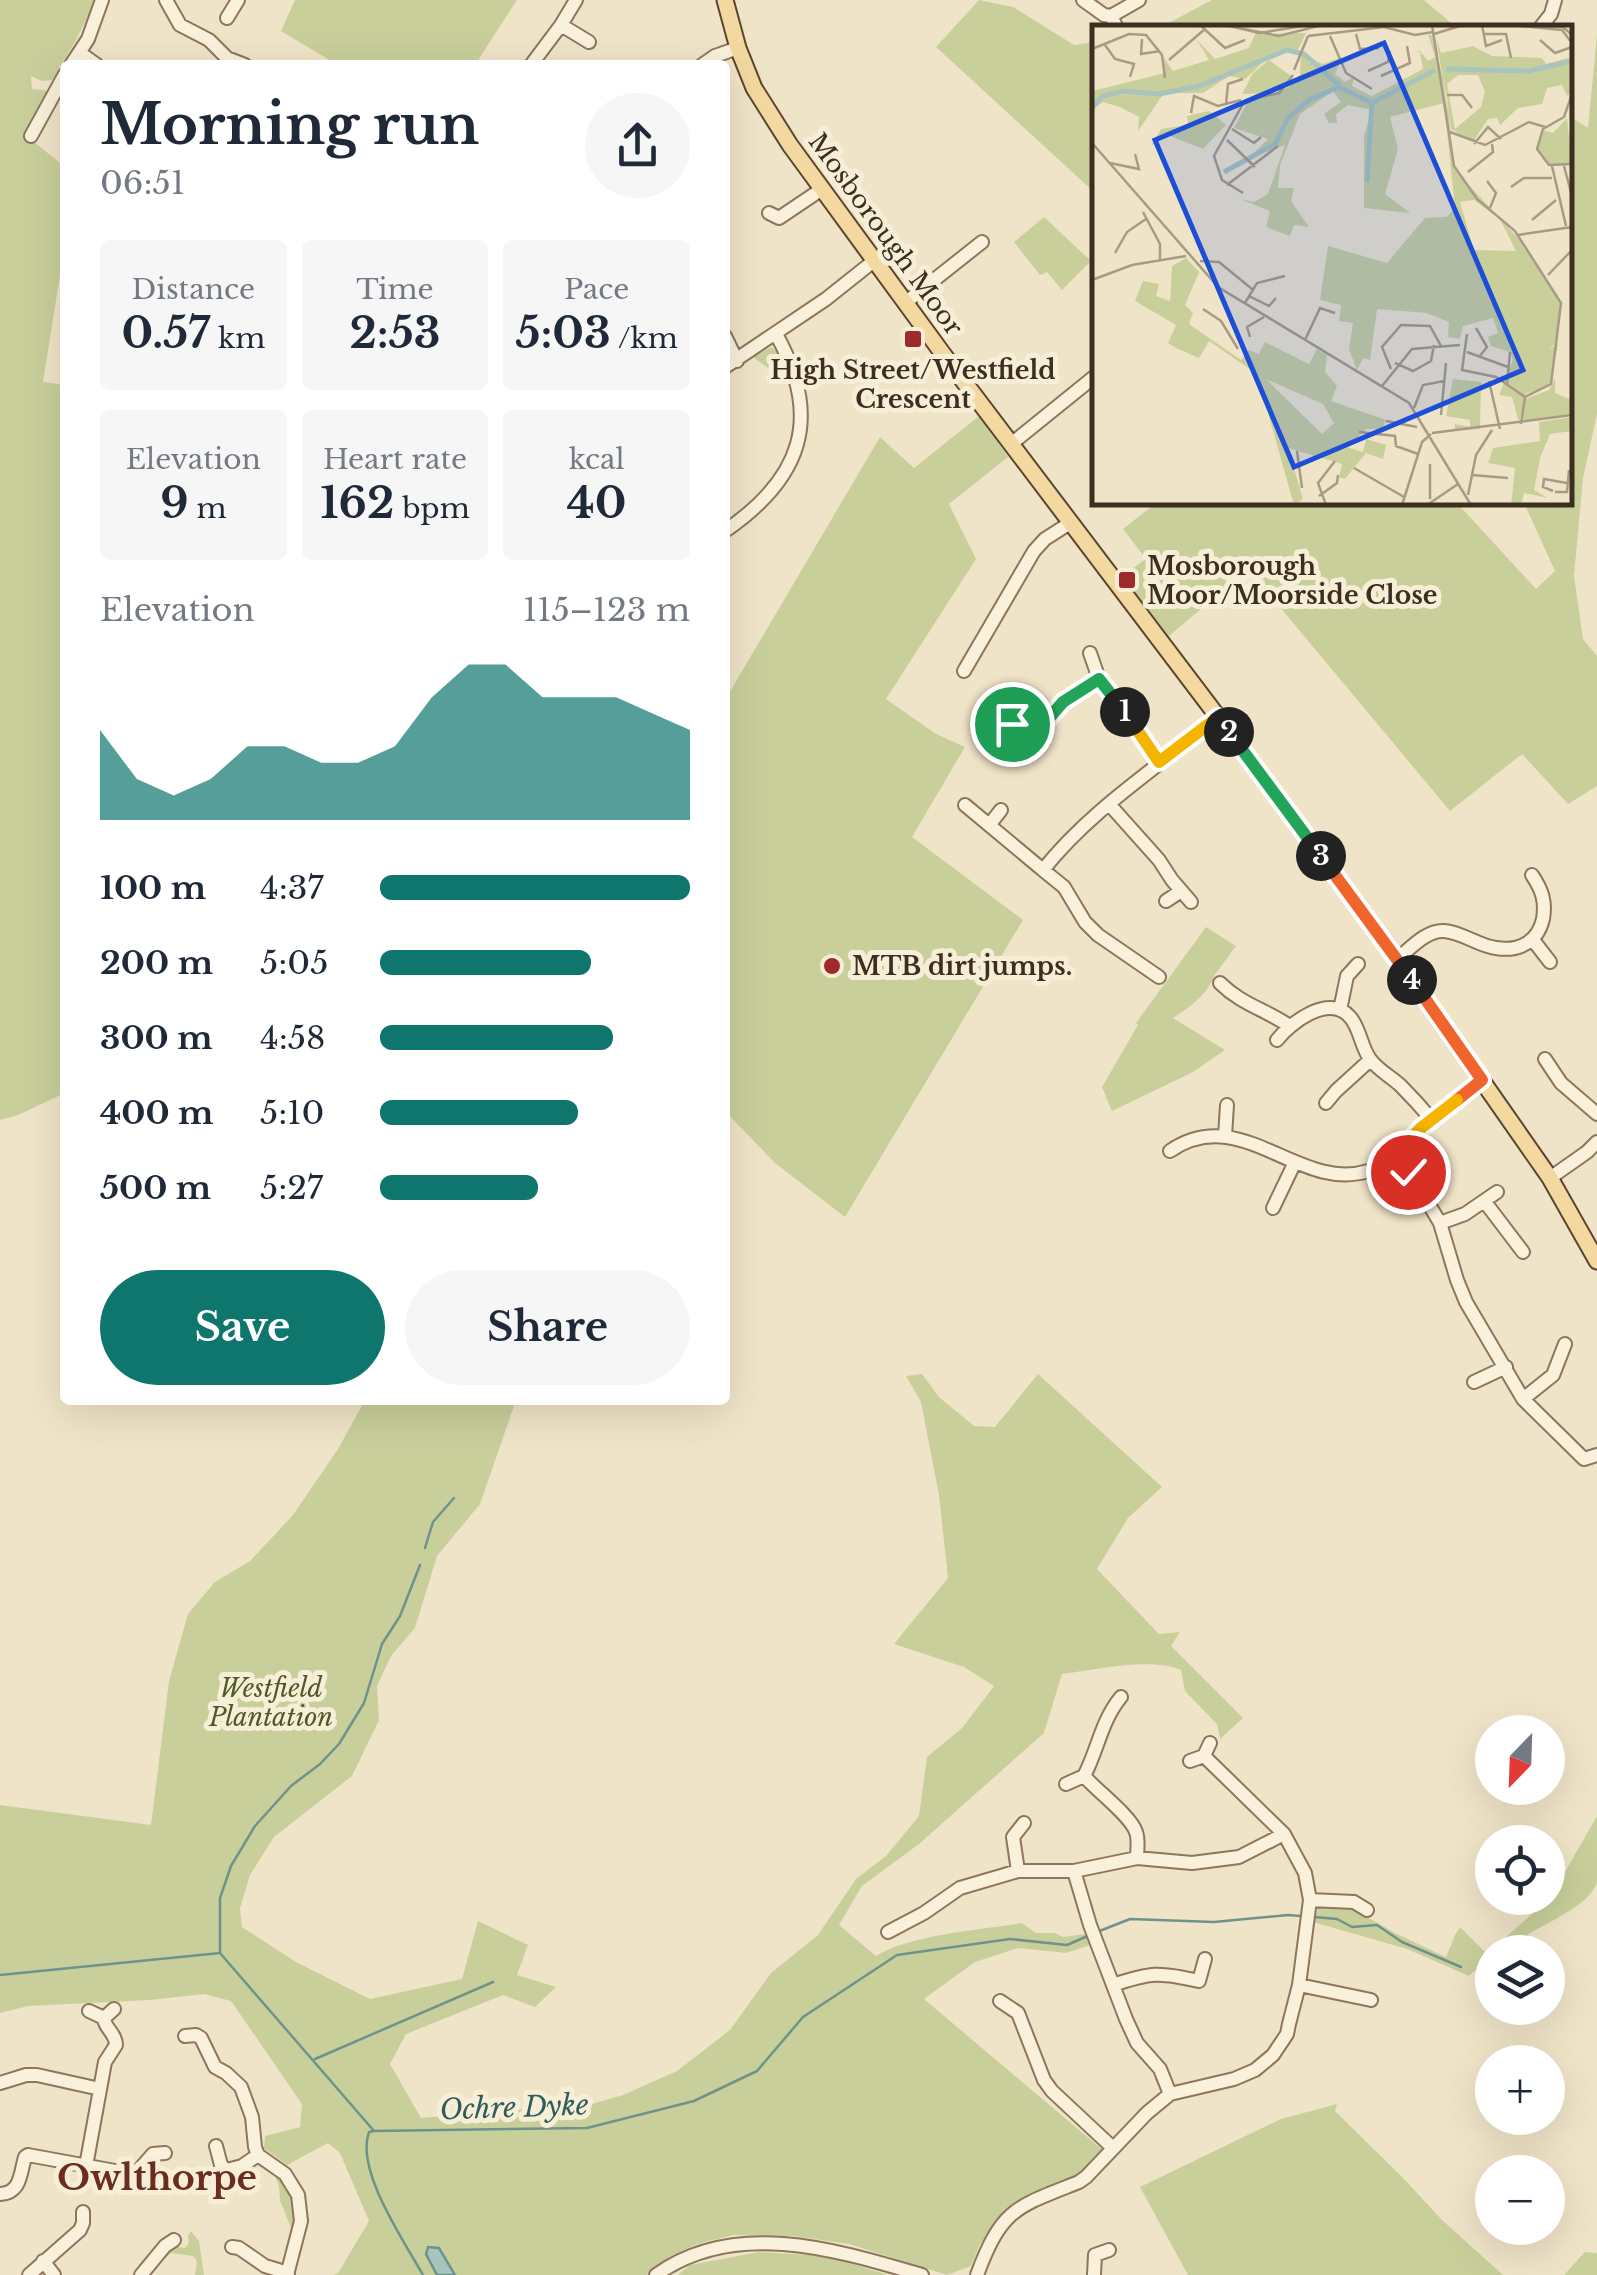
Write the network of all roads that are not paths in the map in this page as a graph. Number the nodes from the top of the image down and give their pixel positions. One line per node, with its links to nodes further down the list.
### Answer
1 (102, 0): 13 (street)
2 (166, 0): 14 (street)
3 (576, 0): 9 (street)
4 (725, 0): 12 (main road, Mosborough Moor)
5 (1084, 0): 8 (street)
6 (1139, 0): 8 (street)
7 (1555, 0): 10 (street)
8 (1114, 22)
9 (561, 25): 11 (street); 15 (street)
10 (1542, 25)
11 (589, 42)
12 (738, 48): 16 (street); 19 (main road, Mosborough Moor)
13 (76, 59)
14 (232, 60)
15 (534, 60)
16 (710, 60)
17 (60, 83): 18 (street)
18 (54, 134)
19 (822, 189): 20 (street); 22 (main road, Mosborough Moor)
20 (769, 213)
21 (982, 242): 23 (street)
22 (874, 260): 23 (main road, Mosborough Moor); 24 (street)
23 (905, 302): 27 (main road, Mosborough Moor)
24 (776, 334): 25 (street); 29 (street)
25 (731, 364)
26 (1092, 379): 27 (street)
27 (1011, 444): 28 (main road, Mosborough Moor)
28 (1070, 523): 31 (street); 33 (main road, Mosborough Moor)
29 (730, 528)
30 (1090, 652): 32 (street)
31 (964, 671)
32 (1099, 679): 34 (street); 35 (street)
33 (1218, 717): 35 (street); 46 (main road, Mosborough Moor)
34 (1012, 724)
35 (1159, 762): 36 (street)
36 (1109, 804): 40 (street); 42 (street)
37 (965, 806): 39 (street)
38 (1001, 810): 39 (street)
39 (990, 824): 40 (street)
40 (1043, 870): 49 (street)
41 (1532, 875): 45 (street)
42 (1181, 890): 43 (street); 44 (street)
43 (1166, 902)
44 (1191, 902)
45 (1534, 940): 46 (street); 47 (street)
46 (1397, 959): 56 (main road, Mosborough Moor)
47 (1550, 962)
48 (1358, 964): 51 (street)
49 (1160, 976)
50 (1220, 984): 52 (street)
51 (1340, 1010): 52 (street); 55 (street)
52 (1288, 1025): 53 (street)
53 (1276, 1040)
54 (1544, 1058): 59 (street)
55 (1370, 1060): 57 (street); 60 (street)
56 (1482, 1080): 60 (street); 66 (main road, Mosborough Moor)
57 (1326, 1103)
58 (1227, 1105): 61 (street)
59 (1597, 1114)
60 (1432, 1120): 64 (street)
61 (1225, 1136): 63 (street); 65 (street)
62 (1597, 1142): 66 (street)
63 (1170, 1151)
64 (1394, 1156): 65 (street); 70 (street)
65 (1295, 1162): 69 (street)
66 (1550, 1178): 72 (main road, Mosborough Moor)
67 (1497, 1192): 68 (street)
68 (1485, 1202): 70 (street); 71 (street)
69 (1273, 1208)
70 (1440, 1223): 74 (street)
71 (1523, 1252)
72 (1597, 1261)
73 (1565, 1344): 76 (street)
74 (1506, 1367): 75 (street); 76 (street)
75 (1474, 1382)
76 (1524, 1399): 77 (street)
77 (1597, 1455)
78 (1120, 1697): 80 (street)
79 (1190, 1761): 83 (street)
80 (1084, 1776): 81 (street); 84 (street)
81 (1066, 1784)
82 (1024, 1823): 86 (street)
83 (1284, 1834): 84 (street); 87 (street)
84 (1137, 1858): 85 (street)
85 (1074, 1871): 86 (street); 92 (street)
86 (1018, 1872): 89 (street)
87 (1310, 1903): 88 (street); 91 (street)
88 (1367, 1910)
89 (888, 1932)
90 (1204, 1959): 92 (street)
91 (1299, 1984): 93 (street); 99 (street)
92 (1113, 1986): 99 (street)
93 (1371, 2000)
94 (1000, 2001): 101 (street)
95 (89, 2011): 98 (street)
96 (185, 2036): 103 (street)
97 (0, 2084): 98 (street)
98 (100, 2089): 104 (street)
99 (1170, 2094): 101 (street)
100 (216, 2146): 103 (street)
101 (1113, 2148): 117 (street)
102 (165, 2153): 104 (street)
103 (258, 2155): 111 (street)
104 (86, 2166): 105 (street)
105 (0, 2194)
106 (83, 2212): 110 (street)
107 (174, 2240): 114 (street)
108 (232, 2247): 111 (street)
109 (1109, 2250): 118 (street)
110 (43, 2261): 112 (street); 113 (street)
111 (288, 2274)
112 (30, 2275)
113 (54, 2275)
114 (141, 2275)
115 (656, 2275): 116 (street)
116 (922, 2275)
117 (977, 2275)
118 (1094, 2275)

